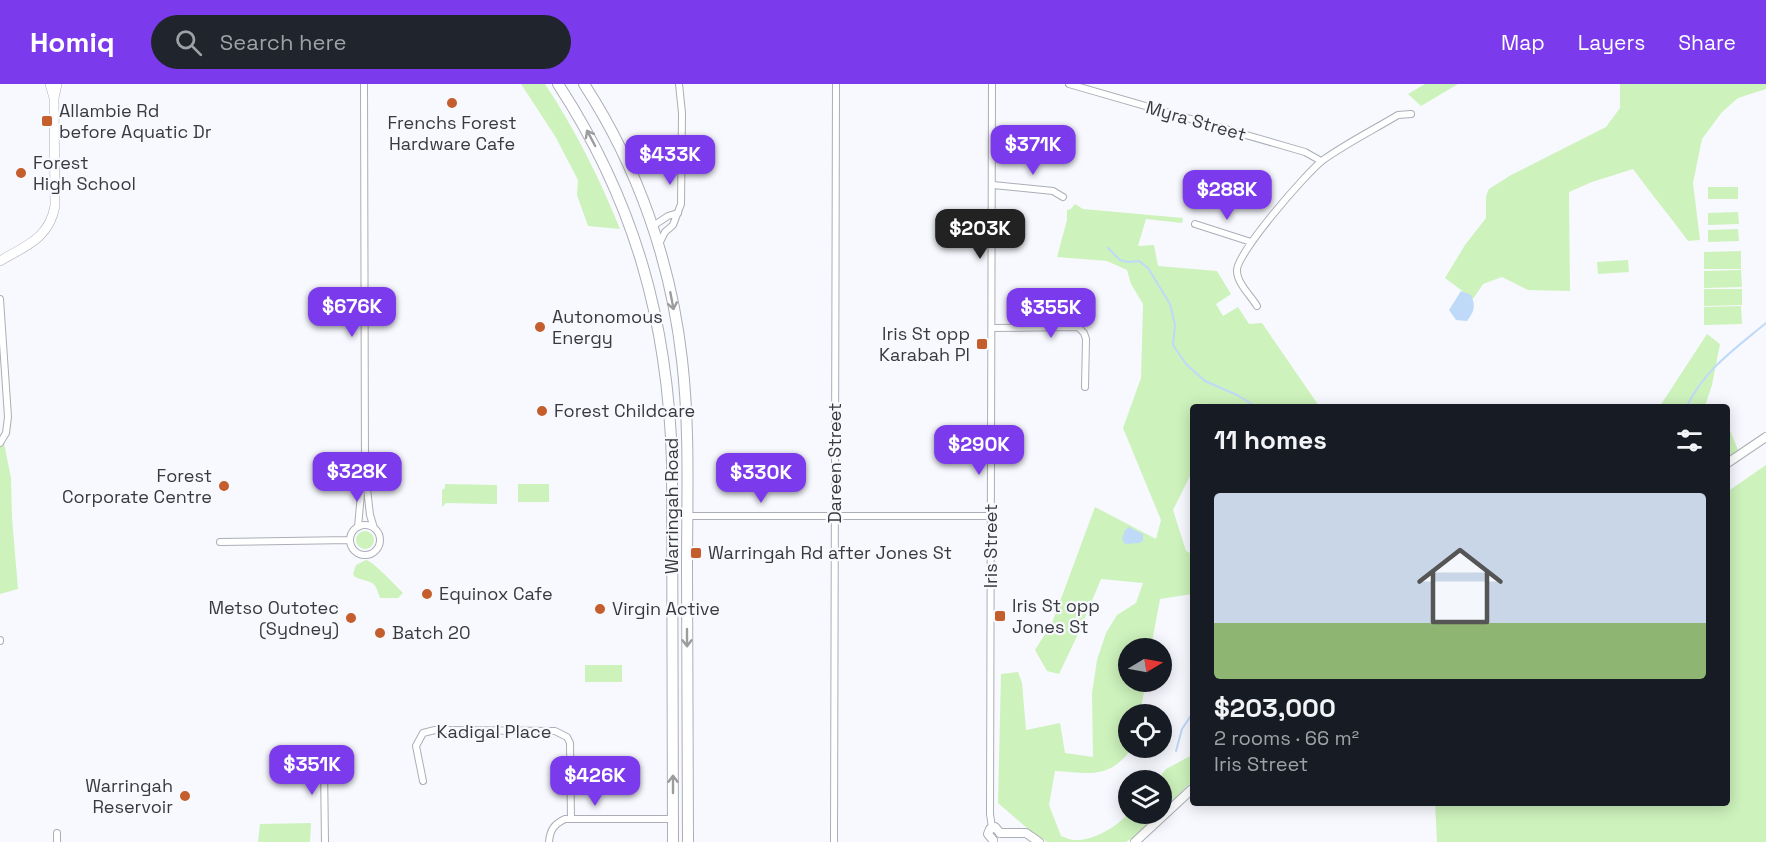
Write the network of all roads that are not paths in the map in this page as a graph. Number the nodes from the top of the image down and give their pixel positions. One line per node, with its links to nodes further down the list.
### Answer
1 (50, 84): 11 (main road)
2 (57, 84): 11 (main road)
3 (364, 84): 31 (street)
4 (558, 84): 43 (highway, Warringah Road, one-way to 4)
5 (584, 84): 18 (highway, Warringah Road)
6 (679, 84): 16 (street)
7 (836, 84): 33 (street, Dareen Street)
8 (992, 84): 14 (street, Iris Street)
9 (1069, 84): 10 (street, Myra Street)
10 (1086, 86): 13 (street, Myra Street)
11 (54, 98): 21 (main road)
12 (1411, 114): 13 (street)
13 (1322, 162): 19 (street)
14 (993, 185): 15 (street); 25 (street, Iris Street)
15 (1064, 197)
16 (678, 213): 18 (street); 20 (street)
17 (1195, 224): 19 (street)
18 (653, 225): 20 (highway, Warringah Road)
19 (1251, 242): 23 (street)
20 (658, 244): 32 (highway, Warringah Road, one-way to 32)
21 (0, 261)
22 (0, 299): 29 (street)
23 (1257, 306)
24 (1091, 312): 26 (street)
25 (992, 327): 26 (street); 34 (street, Iris Street)
26 (1077, 327): 27 (street)
27 (1085, 387)
28 (1766, 437): 30 (street)
29 (0, 443)
30 (1730, 462)
31 (365, 471): 35 (street); 36 (street)
32 (687, 516): 33 (street); 52 (highway, Warringah Road, one-way to 52)
33 (835, 516): 34 (street); 53 (street, Dareen Street)
34 (991, 516): 44 (street, Iris Street)
35 (358, 527): 36 (street); 37 (street)
36 (374, 528): 37 (street)
37 (350, 540): 38 (street)
38 (220, 542)
39 (327, 754): 49 (street)
40 (423, 781): 42 (street, Kadigal Place)
41 (1190, 791): 55 (street)
42 (571, 819): 43 (street); 50 (street)
43 (673, 819): 51 (highway, Warringah Road)
44 (992, 828): 46 (street); 47 (street)
45 (57, 833): 48 (street)
46 (1000, 834): 47 (street); 54 (street)
47 (993, 841)
48 (57, 842)
49 (325, 842)
50 (549, 842)
51 (673, 842)
52 (688, 842)
53 (834, 842)
54 (1040, 842)
55 (1135, 842)

